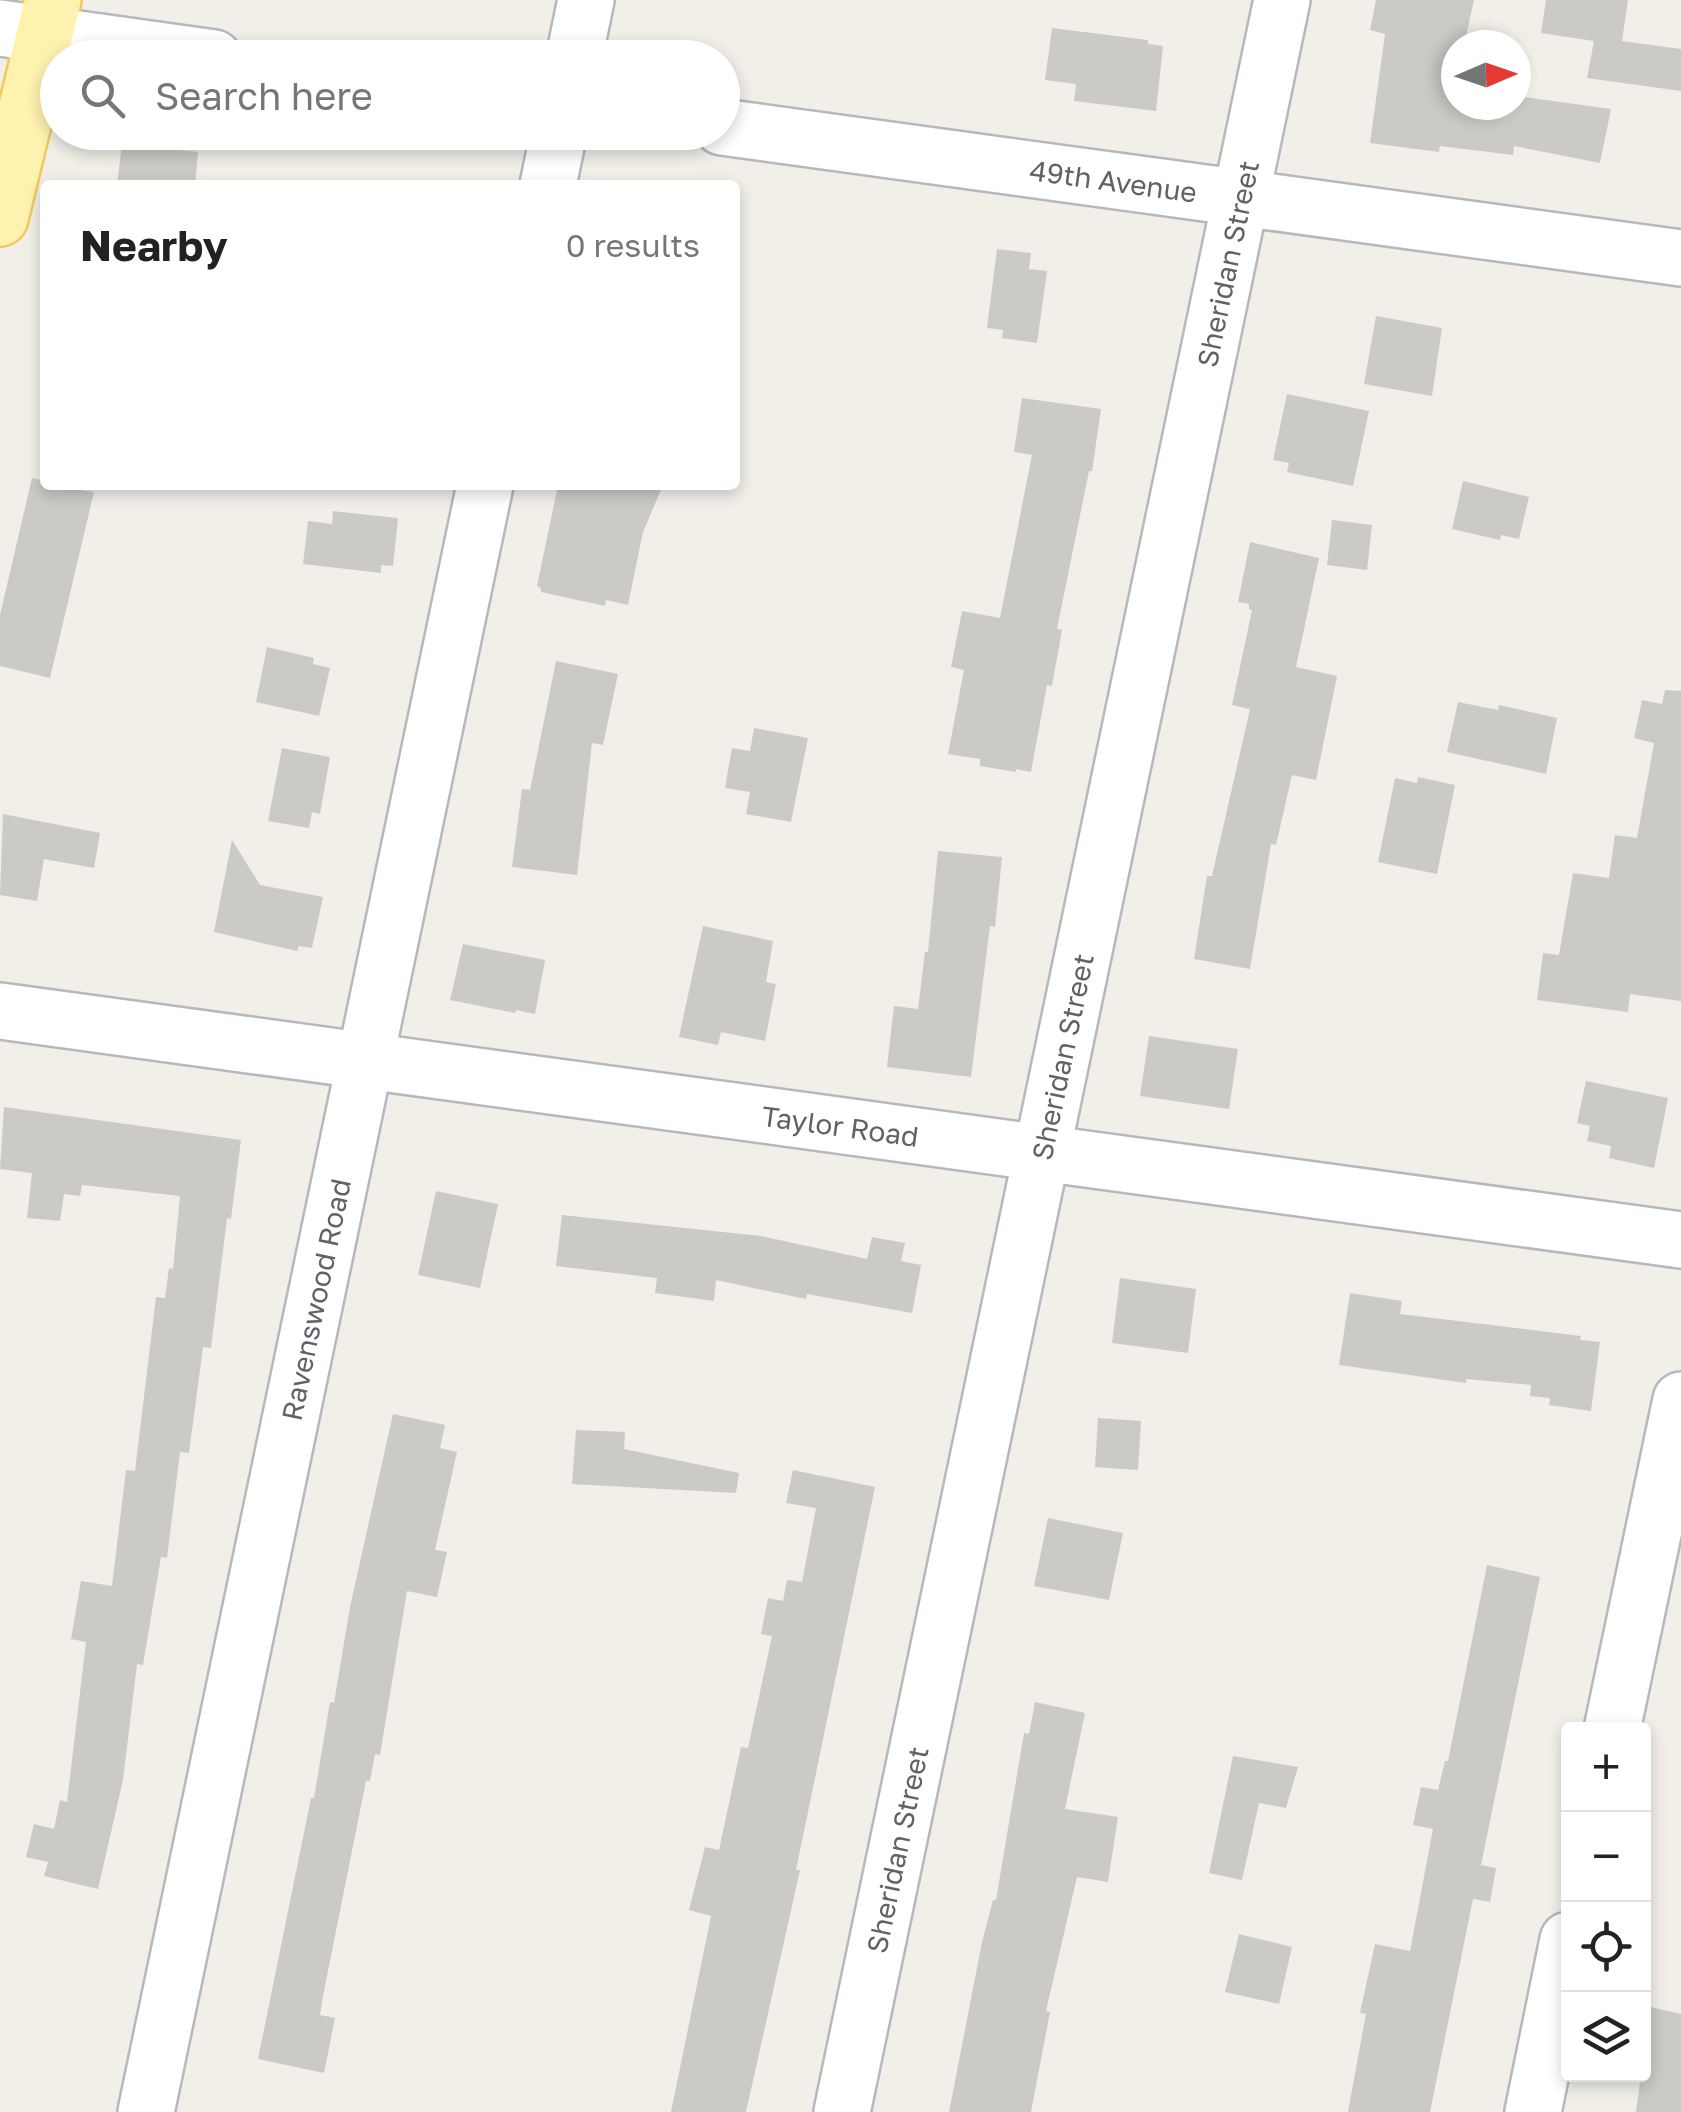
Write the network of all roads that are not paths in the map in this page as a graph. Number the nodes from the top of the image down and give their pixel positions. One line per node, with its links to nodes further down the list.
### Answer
1 (586, 0): 5 (street)
2 (1282, 0): 9 (street, Sheridan Street)
3 (30, 16): 4 (street); 10 (main road)
4 (135, 40)
5 (578, 40)
6 (740, 129): 9 (street, 49th Avenue)
7 (555, 150): 8 (street)
8 (549, 180)
9 (1241, 198): 11 (street, 49th Avenue); 15 (street, Sheridan Street)
10 (0, 218)
11 (1681, 258)
12 (484, 490): 14 (street, Ravenswood Road)
13 (0, 1012): 14 (street, Taylor Road)
14 (364, 1062): 15 (street, Taylor Road); 20 (street, Ravenswood Road)
15 (1042, 1154): 16 (street, Taylor Road); 21 (street, Sheridan Street)
16 (1681, 1240)
17 (1681, 1400): 18 (street)
18 (1614, 1722)
19 (1561, 1974): 22 (street)
20 (146, 2112)
21 (842, 2112)
22 (1533, 2112)

